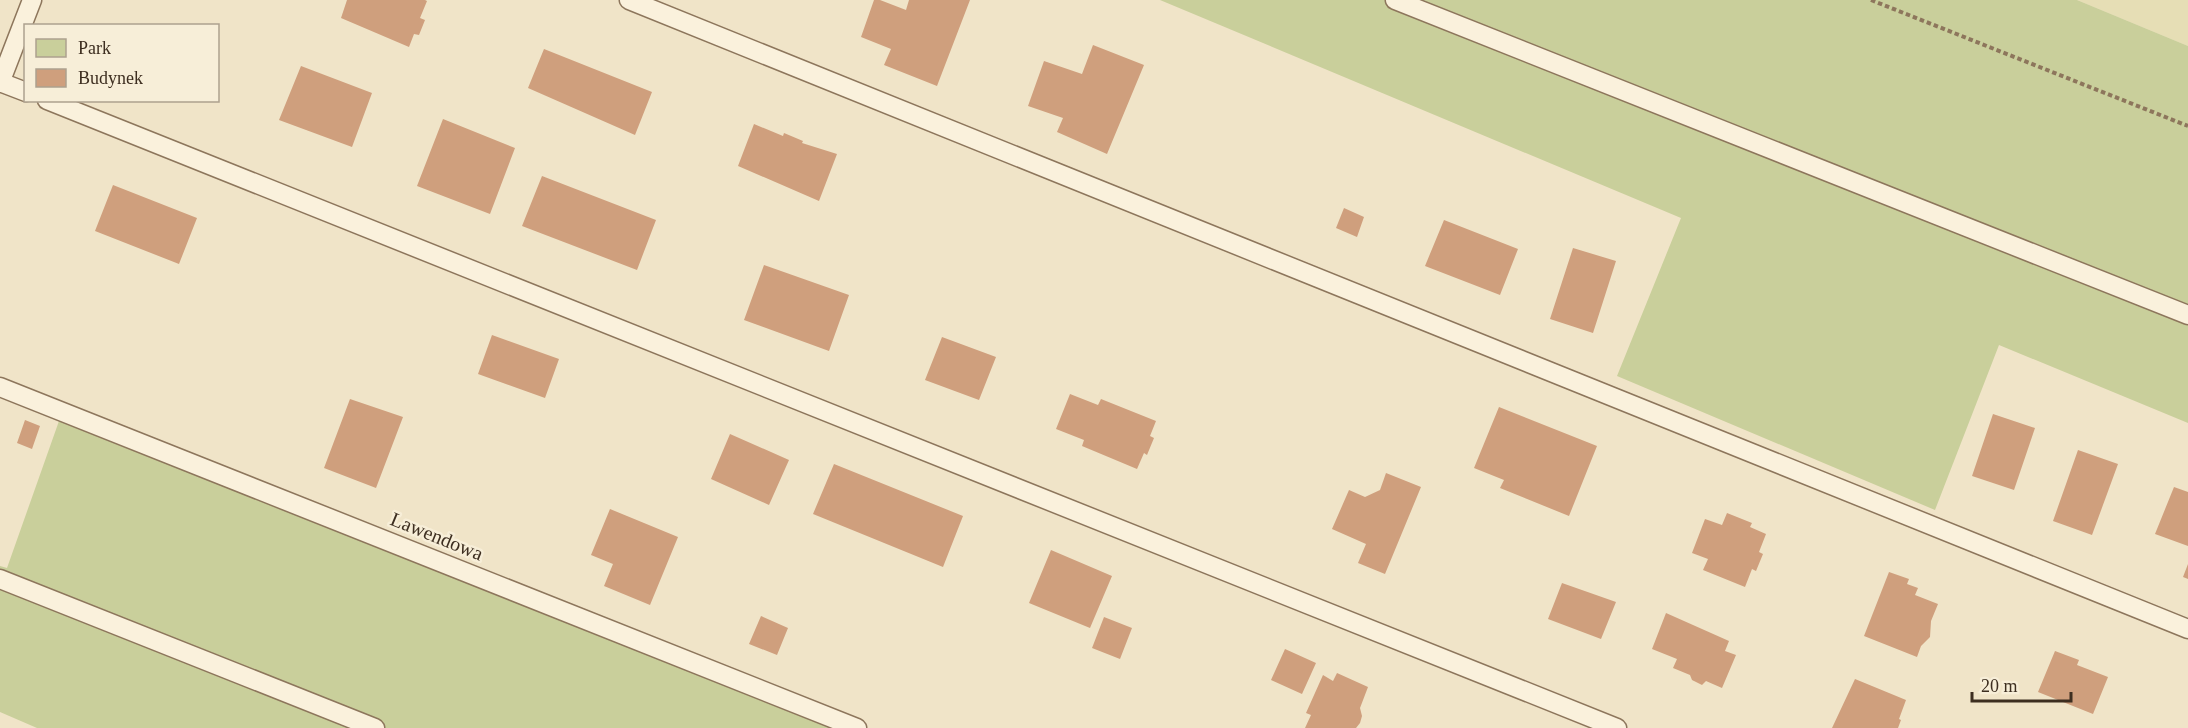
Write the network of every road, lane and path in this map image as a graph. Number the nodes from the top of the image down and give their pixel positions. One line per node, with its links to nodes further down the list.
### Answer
1 (32, 0): 5 (lane)
2 (629, 0): 12 (lane)
3 (1395, 0): 9 (lane)
4 (1871, 0): 8 (path)
5 (0, 83): 6 (lane)
6 (24, 91)
7 (52, 102): 15 (lane)
8 (2188, 126)
9 (2188, 315)
10 (0, 387): 14 (lane, Lawendowa)
11 (0, 579): 13 (lane)
12 (2188, 629)
13 (375, 728)
14 (857, 728)
15 (1617, 728)

